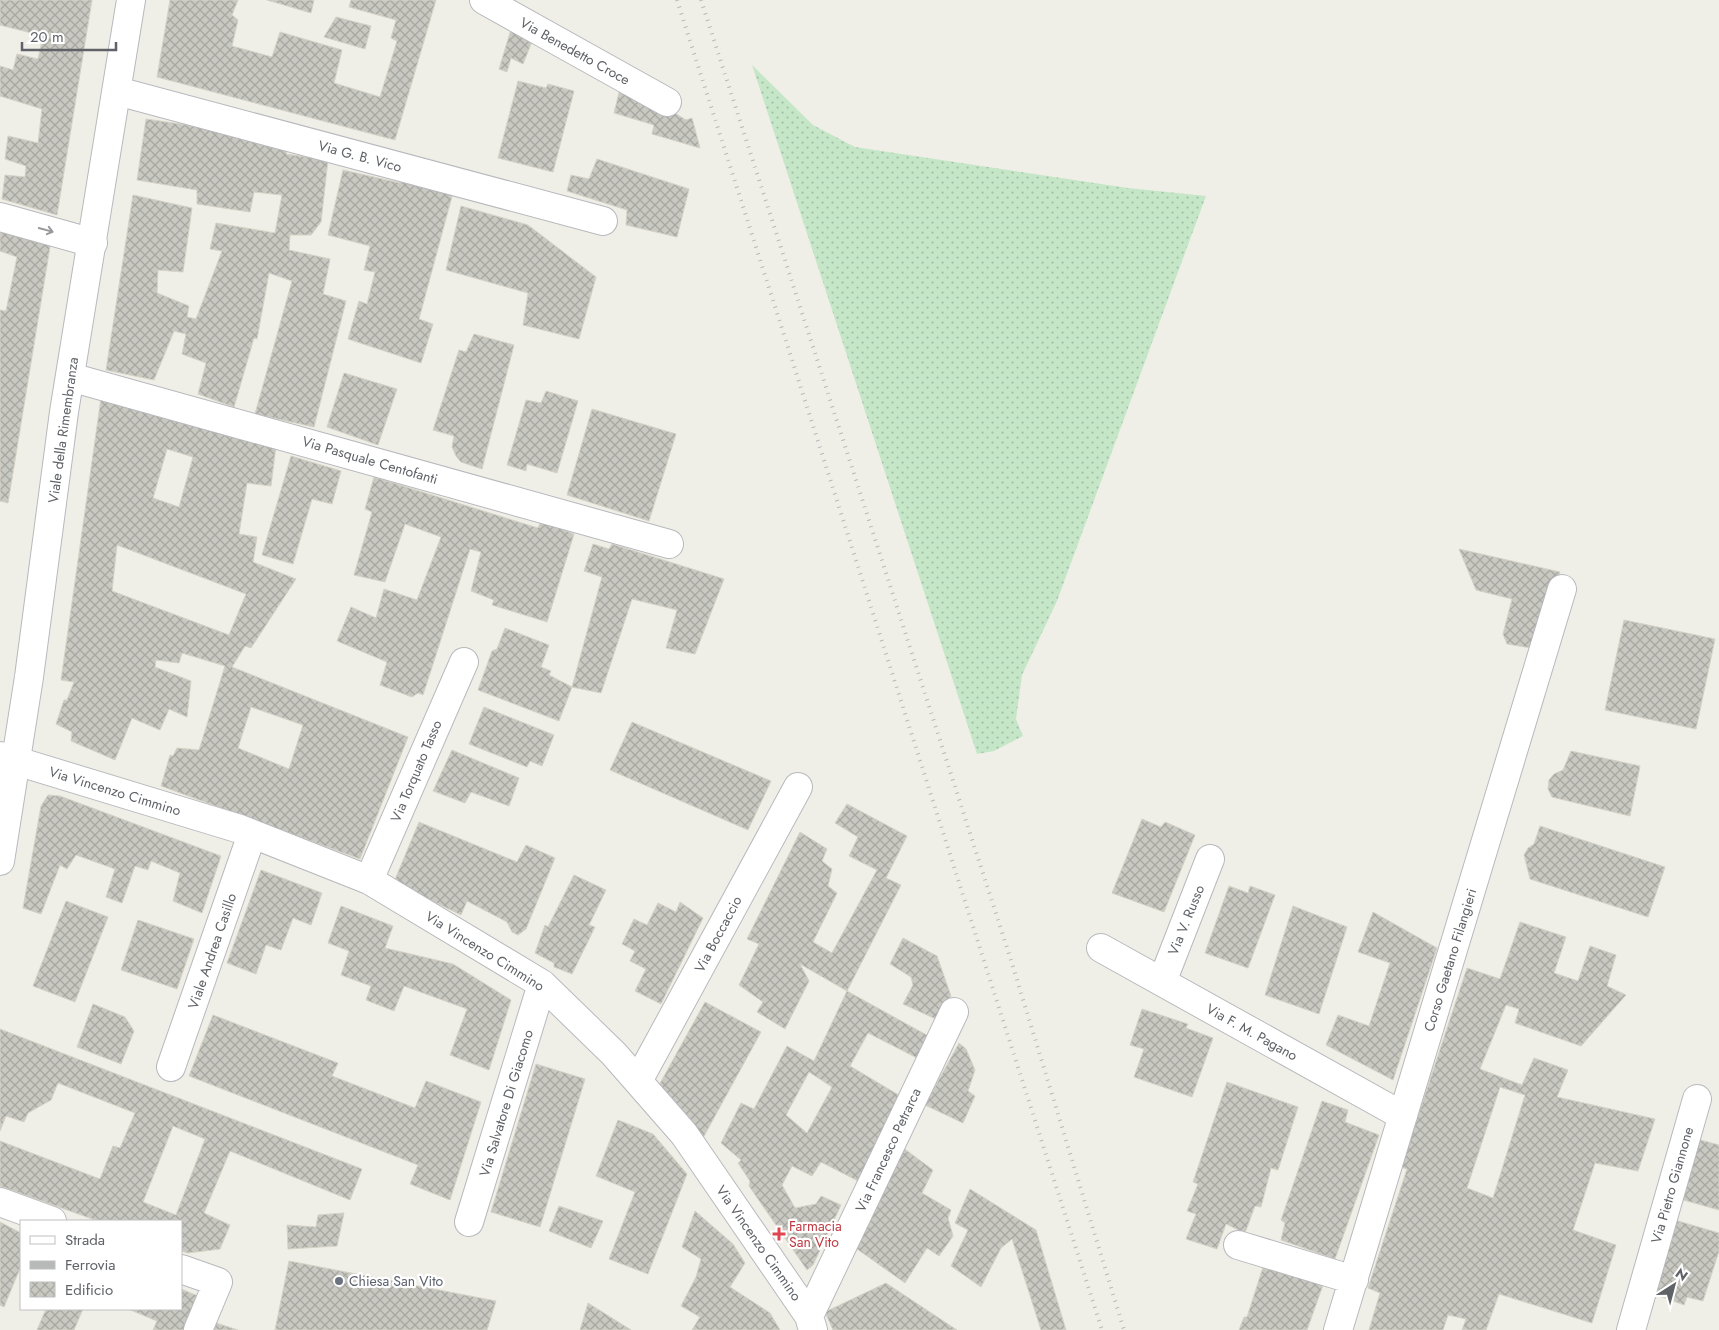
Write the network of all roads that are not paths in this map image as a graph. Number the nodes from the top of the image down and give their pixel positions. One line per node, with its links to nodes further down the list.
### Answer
1 (131, 0): 3 (street, Viale della Rimembranza)
2 (484, 0): 4 (street, Via Benedetto Croce)
3 (117, 91): 6 (street, Via G. B. Vico); 7 (street, Viale della Rimembranza)
4 (667, 102)
5 (0, 217): 7 (street, one-way to 7)
6 (603, 221)
7 (93, 243): 8 (street, Viale della Rimembranza)
8 (70, 377): 9 (street, Via Pasquale Centofanti); 12 (street, Viale della Rimembranza)
9 (669, 544)
10 (1562, 589): 25 (street, Corso Gaetano Filangieri)
11 (464, 662): 17 (street, Via Torquato Tasso)
12 (8, 759): 14 (street, Via Vincenzo Cimmino); 16 (street, Viale della Rimembranza)
13 (798, 787): 23 (street, Via Boccaccio)
14 (252, 834): 17 (street, Via Vincenzo Cimmino); 22 (street, Viale Andrea Casillo)
15 (1210, 859): 19 (street, Via V. Russo)
16 (0, 861)
17 (369, 880): 20 (street, Via Vincenzo Cimmino)
18 (1101, 948): 19 (street, Via F. M. Pagano)
19 (1162, 982): 25 (street, Via F. M. Pagano)
20 (542, 984): 23 (street, Via Vincenzo Cimmino); 28 (street, Via Salvatore Di Giacomo)
21 (954, 1012): 32 (street, Via Francesco Petrarca)
22 (171, 1067)
23 (638, 1081): 32 (street, Via Vincenzo Cimmino)
24 (1697, 1099): 35 (street, Via Pietro Giannone)
25 (1403, 1116): 31 (street, Corso Gaetano Filangieri)
26 (0, 1202): 27 (street)
27 (49, 1220)
28 (469, 1222)
29 (1238, 1245): 31 (street)
30 (182, 1269): 33 (street)
31 (1354, 1280): 34 (street, Corso Gaetano Filangieri)
32 (811, 1323)
33 (198, 1330)
34 (1338, 1330)
35 (1631, 1330)

